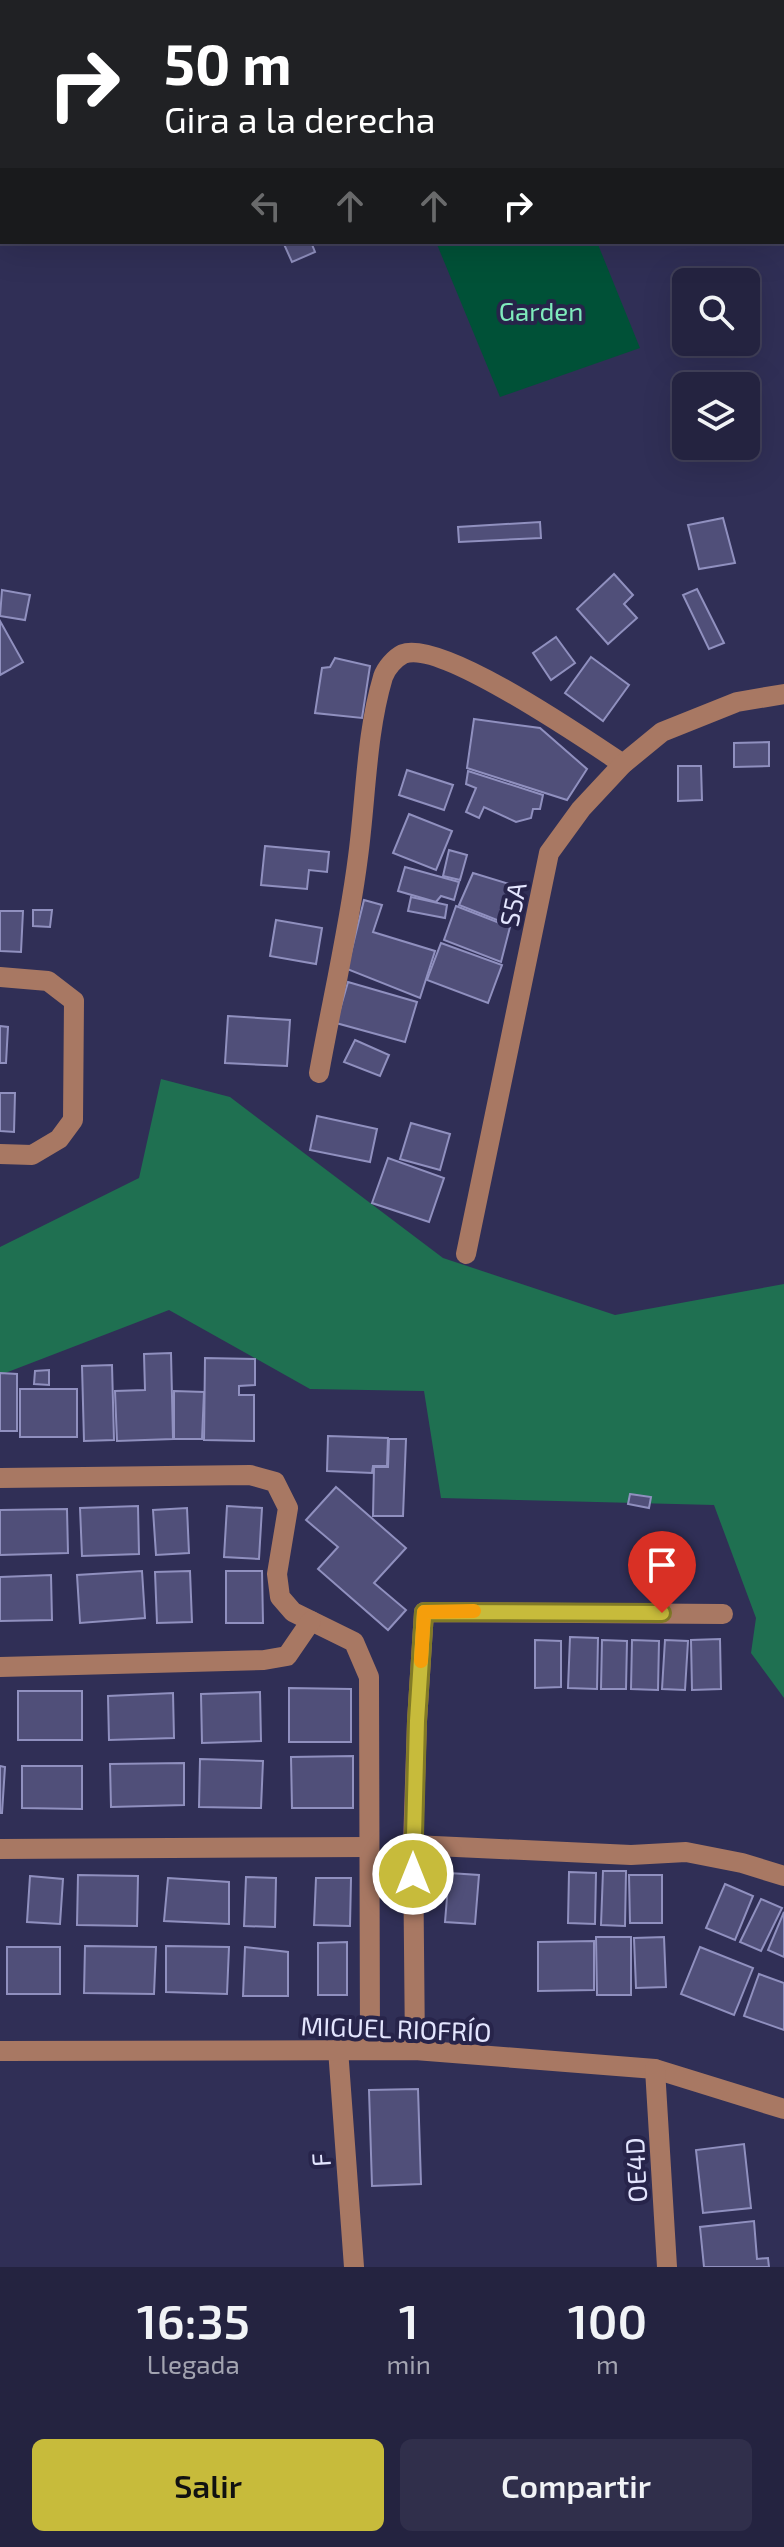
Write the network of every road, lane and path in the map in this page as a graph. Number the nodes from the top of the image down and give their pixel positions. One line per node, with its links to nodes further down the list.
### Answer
1 (784, 694): 2 (street, S5A)
2 (623, 764): 4 (street); 6 (street, S5A)
3 (0, 977): 5 (street)
4 (319, 1073)
5 (0, 1154)
6 (466, 1254)
7 (0, 1478): 9 (street)
8 (723, 1614): 11 (street)
9 (311, 1621): 10 (street); 12 (street)
10 (0, 1667)
11 (413, 1845): 14 (street); 17 (street)
12 (368, 1847): 13 (street); 16 (street)
13 (0, 1849)
14 (784, 1876)
15 (338, 2049): 16 (street, MIGUEL RIOFRÍO); 18 (street, MIGUEL RIOFRÍO); 21 (street, F)
16 (370, 2050): 17 (street, MIGUEL RIOFRÍO)
17 (415, 2050): 19 (street, MIGUEL RIOFRÍO)
18 (0, 2051)
19 (655, 2069): 20 (street, MIGUEL RIOFRÍO); 22 (street, OE4D)
20 (784, 2109)
21 (354, 2267)
22 (667, 2267)

